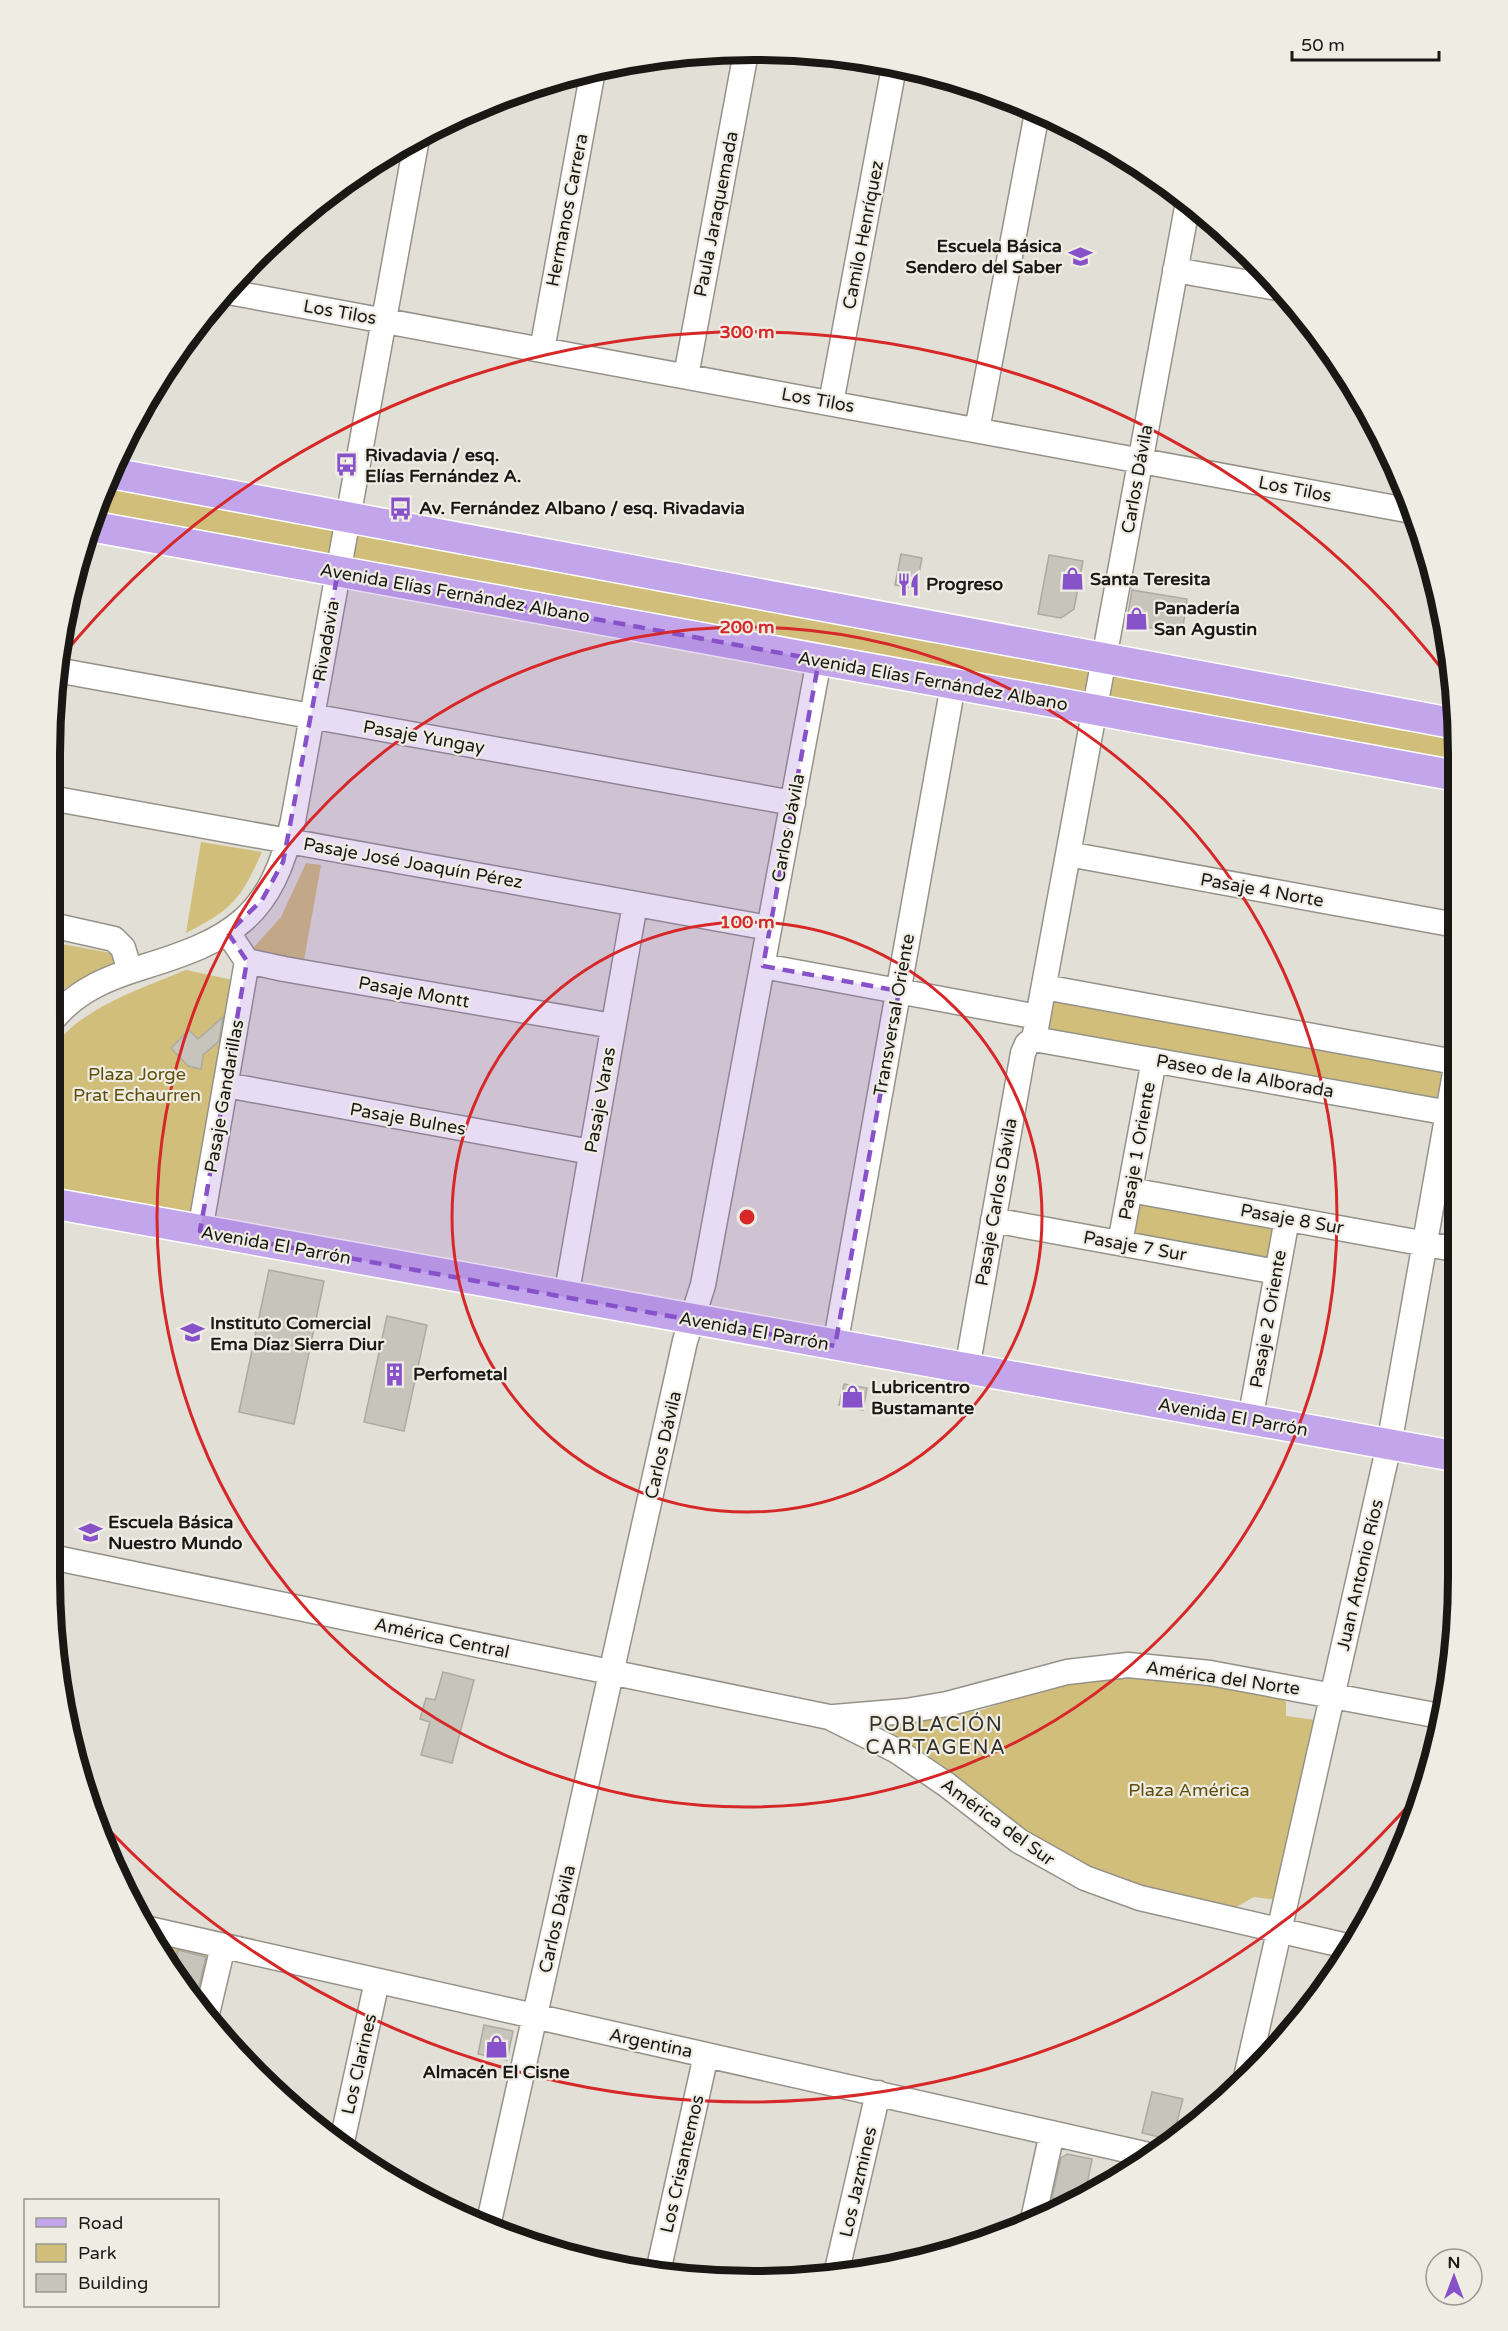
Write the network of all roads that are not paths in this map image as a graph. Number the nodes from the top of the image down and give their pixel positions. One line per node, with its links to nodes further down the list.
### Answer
1 (744, 60): 12 (street, Paula Jaraquemada)
2 (893, 74): 13 (street, Camilo Henríquez)
3 (591, 80): 11 (street, Hermanos Carrera)
4 (1036, 120): 14 (street)
5 (415, 149): 10 (street, Rivadavia)
6 (1186, 211): 7 (street, Carlos Dávila)
7 (1176, 270): 8 (street); 15 (street, Carlos Dávila)
8 (1267, 286)
9 (235, 293): 10 (street, Los Tilos)
10 (383, 320): 11 (street, Los Tilos); 18 (street, Rivadavia)
11 (542, 350): 12 (street, Los Tilos)
12 (686, 376): 13 (street, Los Tilos)
13 (831, 403): 14 (street, Los Tilos)
14 (977, 430): 15 (street, Los Tilos)
15 (1141, 459): 17 (street, Los Tilos); 21 (street, Carlos Dávila)
16 (119, 475): 18 (main road)
17 (1403, 509)
18 (348, 517): 20 (street, Rivadavia); 21 (main road)
19 (98, 528): 20 (main road, Avenida Elías Fernández Albano)
20 (338, 572): 22 (main road, Avenida Elías Fernández Albano); 26 (street, Rivadavia)
21 (1104, 656): 25 (street, Carlos Dávila); 27 (main road)
22 (819, 660): 24 (main road, Avenida Elías Fernández Albano); 30 (street, Carlos Dávila)
23 (65, 672): 26 (street, Pasaje Yungay)
24 (953, 685): 25 (main road, Avenida Elías Fernández Albano); 42 (street, Transversal Oriente)
25 (1094, 711): 28 (main road, Avenida Elías Fernández Albano); 32 (street, Carlos Dávila)
26 (312, 716): 30 (street, Pasaje Yungay); 31 (street, Rivadavia)
27 (1447, 722)
28 (1448, 774)
29 (60, 800): 31 (street, Pasaje José Joaquín Pérez)
30 (793, 803): 36 (street, Carlos Dávila)
31 (289, 841): 33 (street, Pasaje José Joaquín Pérez); 37 (street, Rivadavia)
32 (1068, 854): 34 (street, Pasaje 4 Norte); 41 (street, Carlos Dávila)
33 (635, 904): 36 (street, Pasaje José Joaquín Pérez); 44 (street, Pasaje Varas)
34 (1448, 924)
35 (60, 927): 40 (street)
36 (770, 928): 39 (street, Carlos Dávila)
37 (228, 933): 38 (street); 40 (street, Rivadavia)
38 (247, 961): 44 (street, Pasaje Montt); 48 (street, Pasaje Gandarillas)
39 (763, 966): 42 (street, Paseo de la Alborada); 62 (street, Carlos Dávila)
40 (130, 971): 43 (street, Rivadavia)
41 (1044, 987): 45 (street, Carlos Dávila); 47 (street)
42 (899, 991): 45 (street, Paseo de la Alborada); 63 (street, Transversal Oriente)
43 (60, 1013)
44 (613, 1026): 51 (street, Pasaje Varas)
45 (1036, 1028): 46 (street, Paseo de la Alborada); 55 (street, Pasaje Carlos Dávila)
46 (1154, 1060): 49 (street, Paseo de la Alborada); 52 (street, Pasaje 1 Oriente)
47 (1448, 1061)
48 (226, 1085): 51 (street, Pasaje Bulnes); 56 (street, Pasaje Gandarillas)
49 (1448, 1113)
50 (1448, 1133): 58 (street, Juan Antonio Ríos)
51 (591, 1152): 61 (street, Pasaje Varas)
52 (1130, 1190): 54 (street, Pasaje 8 Sur); 57 (street, Pasaje 1 Oriente)
53 (60, 1205): 56 (main road, Avenida El Parrón)
54 (1287, 1218): 58 (street, Pasaje 8 Sur); 60 (street, Pasaje 2 Oriente)
55 (993, 1220): 57 (street, Pasaje 7 Sur); 64 (street, Pasaje Carlos Dávila)
56 (200, 1231): 61 (main road, Avenida El Parrón)
57 (1120, 1243): 60 (street, Pasaje 7 Sur)
58 (1425, 1243): 59 (street, Pasaje 8 Sur); 66 (street, Juan Antonio Ríos)
59 (1448, 1248)
60 (1277, 1272): 65 (street, Pasaje 2 Oriente)
61 (566, 1297): 62 (main road, Avenida El Parrón)
62 (693, 1321): 63 (main road, Avenida El Parrón); 69 (street, Carlos Dávila)
63 (835, 1346): 64 (main road, Avenida El Parrón)
64 (967, 1369): 65 (main road, Avenida El Parrón)
65 (1250, 1420): 66 (main road, Avenida El Parrón)
66 (1389, 1445): 67 (main road, Avenida El Parrón); 70 (street, Juan Antonio Ríos)
67 (1448, 1455)
68 (60, 1559): 69 (street, América Central)
69 (612, 1674): 72 (street, América Central); 79 (street, Carlos Dávila)
70 (1333, 1694): 71 (street, América del Norte); 72 (street, América del Norte); 74 (street, Juan Antonio Ríos)
71 (1434, 1715)
72 (829, 1717): 74 (street, América del Sur)
73 (157, 1931): 76 (street, Argentina)
74 (1279, 1931): 75 (street, América del Sur); 81 (street, Juan Antonio Ríos)
75 (1342, 1945)
76 (223, 1946): 77 (street, Argentina); 78 (street)
77 (377, 1981): 79 (street, Argentina); 84 (street, Los Clarines)
78 (209, 2007)
79 (535, 2017): 80 (street, Argentina); 87 (street, Carlos Dávila)
80 (706, 2055): 82 (street, Argentina); 88 (street, Los Crisantemos)
81 (1249, 2064)
82 (878, 2093): 83 (street, Argentina); 89 (street, Los Jazmines)
83 (1052, 2133): 85 (street, Argentina); 86 (street)
84 (343, 2136)
85 (1141, 2153)
86 (1035, 2211)
87 (490, 2219)
88 (660, 2264)
89 (838, 2266)

